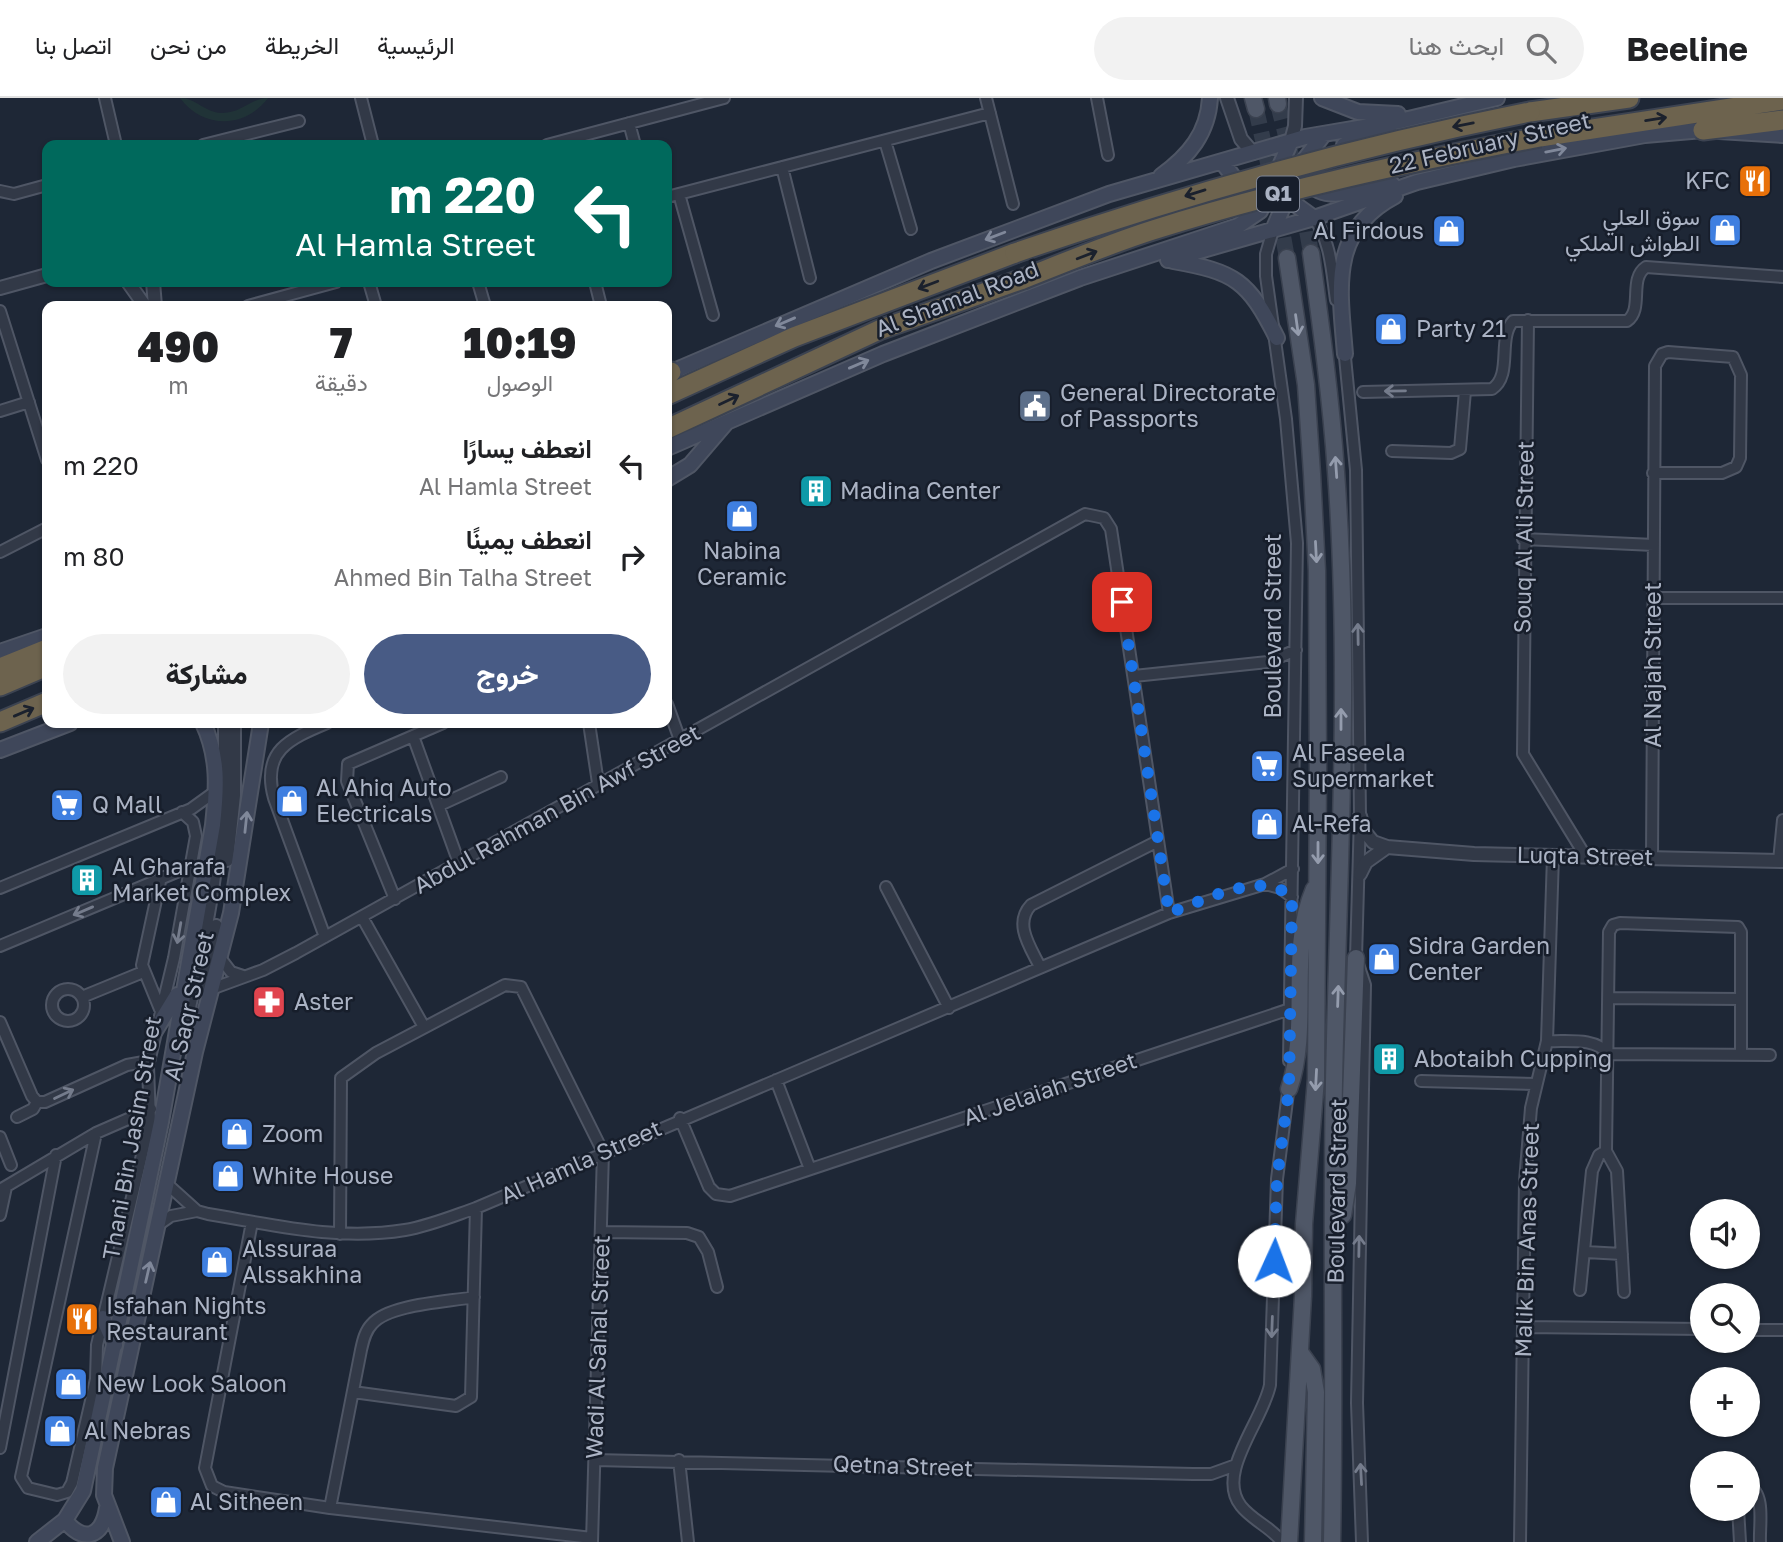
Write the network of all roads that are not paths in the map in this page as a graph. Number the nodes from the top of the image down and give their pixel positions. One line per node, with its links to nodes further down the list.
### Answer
1 (104, 98): 22 (street)
2 (361, 98): 24 (street)
3 (724, 98): 18 (street)
4 (986, 98): 13 (street)
5 (1097, 98): 30 (street)
6 (1210, 98): 35 (main road)
7 (1227, 98): 29 (street)
8 (1296, 98): 28 (street)
9 (1322, 98): 14 (main road)
10 (1497, 98): 14 (main road, 22 February Street)
11 (1629, 98): 49 (highway, 22 February Street / Q1, one-way to 49, bridge)
12 (1783, 100): 58 (highway, 22 February Street / Q1, one-way to 12, bridge)
13 (990, 113): 27 (street); 43 (street)
14 (1424, 114): 17 (main road, 22 February Street)
15 (1783, 120): 19 (highway)
16 (299, 121): 23 (street)
17 (1400, 121): 20 (main road, 22 February Street); 36 (main road)
18 (629, 123): 25 (street); 26 (street)
19 (1703, 130): 21 (main road, 22 February Street); 33 (main road, 22 February Street, one-way to 19)
20 (1324, 134): 28 (main road, 22 February Street); 37 (main road)
21 (1783, 135)
22 (115, 140)
23 (223, 140)
24 (372, 140)
25 (566, 140)
26 (634, 140)
27 (885, 141): 32 (street); 47 (street)
28 (1291, 141): 29 (main road, Al Shamal Road); 34 (main road, Al Shamal Road)
29 (1253, 153): 31 (main road, Al Shamal Road); 34 (main road)
30 (1108, 155)
31 (1222, 162): 34 (main road); 35 (main road, Al Shamal Road); 46 (main road)
32 (782, 167): 40 (street); 57 (street)
33 (1442, 177): 36 (main road, 22 February Street); 67 (main road)
34 (1274, 179): 37 (main road); 42 (main road); 46 (main road, Al Shamal Road)
35 (1152, 182): 68 (main road, Al Shamal Road, one-way to 68)
36 (1417, 182): 44 (main road, 22 February Street)
37 (1293, 183): 42 (main road); 44 (main road)
38 (42, 186): 39 (street)
39 (0, 191)
40 (679, 194): 41 (street); 64 (street)
41 (672, 196)
42 (1287, 198): 45 (main road); 48 (main road)
43 (1013, 204)
44 (1337, 209): 45 (main road, 22 February Street)
45 (1314, 218): 48 (main road, 22 February Street); 67 (street, Boulevard Street)
46 (1238, 226): 51 (main road, Al Shamal Road)
47 (911, 229)
48 (1273, 230): 53 (main road, 22 February Street); 66 (street, Boulevard Street)
49 (1015, 253): 71 (highway, Al Shamal Road / Q1, one-way to 71)
50 (1311, 253): 197 (main road, Boulevard Street, one-way to 50)
51 (1139, 257): 53 (main road); 74 (main road, Al Shamal Road, one-way to 51)
52 (1287, 258): 133 (main road, Boulevard Street, one-way to 133)
53 (1168, 260): 66 (main road)
54 (42, 276): 61 (street)
55 (1768, 276): 56 (street); 59 (street); 65 (street)
56 (1783, 276)
57 (810, 278)
58 (1023, 279): 75 (highway, Al Shamal Road / Q1, one-way to 58)
59 (1783, 282)
60 (319, 287): 62 (street)
61 (0, 288)
62 (273, 301)
63 (0, 311): 72 (street)
64 (713, 315)
65 (1528, 320): 69 (street); 82 (street, Souq Al Ali Street)
66 (1277, 338): 88 (street, Boulevard Street)
67 (1345, 354): 120 (street, Boulevard Street, one-way to 67)
68 (672, 372)
69 (1465, 391): 70 (street, one-way to 70); 78 (street)
70 (1363, 392)
71 (672, 393)
72 (29, 401): 73 (street); 76 (street)
73 (0, 411)
74 (729, 421): 77 (main road); 80 (main road, Al Shamal Road)
75 (672, 427)
76 (42, 444)
77 (672, 446)
78 (1392, 451)
79 (1653, 473): 79 (street, Al Najah Street); 83 (street, Al Najah Street)
80 (672, 476)
81 (42, 531): 84 (street)
82 (1523, 539): 83 (street); 125 (street, Souq Al Ali Street)
83 (1654, 545): 85 (street, Al Najah Street)
84 (0, 552)
85 (1654, 598): 86 (street); 126 (street, Al Najah Street)
86 (1783, 598)
87 (42, 638): 90 (main road)
88 (1296, 650): 91 (street); 95 (street, Boulevard Street)
89 (42, 651): 92 (highway)
90 (0, 652)
91 (1268, 662): 94 (street); 95 (street)
92 (0, 668)
93 (42, 668): 96 (highway)
94 (1133, 676): 111 (street, Abdul Rahman Bin Awf Street); 122 (street)
95 (1297, 679): 130 (street, Boulevard Street)
96 (0, 686)
97 (42, 704): 99 (highway, one-way to 97)
98 (672, 718): 111 (street)
99 (0, 722)
100 (58, 728): 112 (main road)
101 (205, 728): 113 (main road, Thani Bin Jasim Street)
102 (215, 728): 113 (main road)
103 (225, 728): 175 (street, Al Saqr Street)
104 (234, 728): 160 (street, Al Saqr Street)
105 (254, 728): 114 (main road)
106 (260, 728): 114 (main road, Thani Bin Jasim Street)
107 (318, 728): 141 (street)
108 (431, 728): 110 (street)
109 (590, 728): 116 (street)
110 (413, 736): 118 (street); 138 (street)
111 (680, 740): 116 (street, Abdul Rahman Bin Awf Street)
112 (0, 750)
113 (215, 754): 117 (main road, Thani Bin Jasim Street)
114 (251, 770): 144 (main road, Thani Bin Jasim Street, one-way to 114)
115 (501, 777): 118 (street)
116 (598, 783): 128 (street, Abdul Rahman Bin Awf Street)
117 (216, 791): 119 (street); 148 (main road, Thani Bin Jasim Street)
118 (440, 805): 128 (street)
119 (182, 812): 129 (street, Thani Bin Jasim Street); 136 (street)
120 (1360, 816): 123 (street); 131 (street, Boulevard Street)
121 (1783, 820): 127 (street)
122 (1158, 841): 139 (street); 145 (street)
123 (1387, 847): 124 (street, Luqta Street); 131 (street)
124 (1553, 856): 125 (street, Luqta Street); 159 (street, Malik Bin Anas Street)
125 (1586, 856): 126 (street, Luqta Street)
126 (1652, 858): 127 (street, Luqta Street)
127 (1781, 861)
128 (459, 863): 138 (street, Abdul Rahman Bin Awf Street)
129 (191, 866): 132 (street); 153 (street, Thani Bin Jasim Street, one-way to 153)
130 (1293, 869): 134 (street, Al Hamla Street); 137 (street, Boulevard Street)
131 (1360, 874): 143 (street, Boulevard Street)
132 (161, 877): 142 (street, one-way to 142); 146 (street)
133 (1318, 880): 169 (main road); 208 (main road, Boulevard Street, one-way to 208)
134 (1265, 884): 137 (street); 139 (street, Al Hamla Street)
135 (886, 887): 154 (street)
136 (0, 888)
137 (1292, 897): 155 (street, Boulevard Street)
138 (395, 899): 140 (street, Abdul Rahman Bin Awf Street)
139 (1169, 913): 145 (street, Al Hamla Street)
140 (362, 917): 141 (street, Abdul Rahman Bin Awf Street); 157 (street)
141 (325, 937): 147 (street, Abdul Rahman Bin Awf Street)
142 (0, 946)
143 (1356, 958): 197 (main road); 229 (street, Boulevard Street, one-way to 143)
144 (220, 959): 147 (street); 149 (main road, Thani Bin Jasim Street)
145 (1040, 967): 154 (street, Al Hamla Street)
146 (143, 972): 150 (street); 153 (street)
147 (246, 976): 149 (street, Abdul Rahman Bin Awf Street)
148 (182, 988): 158 (main road); 175 (main road, Thani Bin Jasim Street)
149 (214, 988): 160 (main road, Thani Bin Jasim Street)
150 (82, 997)
151 (1608, 998): 152 (street); 152 (street); 161 (street)
152 (1741, 999): 162 (street)
153 (160, 1009): 158 (street, Thani Bin Jasim Street)
154 (949, 1009): 166 (street, Al Hamla Street)
155 (1290, 1009): 169 (street, Boulevard Street); 183 (street, Al Jelaiah Street)
156 (0, 1022): 170 (street)
157 (424, 1027): 180 (street); 194 (street)
158 (155, 1031): 165 (street, Thani Bin Jasim Street)
159 (1547, 1041): 161 (street); 164 (street, Malik Bin Anas Street)
160 (197, 1043): 184 (main road, Thani Bin Jasim Street)
161 (1608, 1054): 162 (street); 164 (street); 179 (street)
162 (1741, 1054): 163 (street)
163 (1770, 1055)
164 (1544, 1060): 168 (street, Malik Bin Anas Street)
165 (149, 1061): 170 (street, one-way to 165); 171 (street, Thani Bin Jasim Street)
166 (776, 1080): 173 (street, Al Hamla Street); 183 (street)
167 (1421, 1082): 168 (street)
168 (1535, 1084): 203 (street, Malik Bin Anas Street)
169 (1289, 1088): 213 (street, Boulevard Street, one-way to 213)
170 (37, 1102): 172 (street)
171 (151, 1109): 174 (street); 177 (street, Thani Bin Jasim Street)
172 (17, 1117)
173 (680, 1118): 180 (street, Al Hamla Street); 183 (street, Al Jelaiah Street)
174 (125, 1121): 176 (street); 177 (street)
175 (161, 1122): 186 (main road, Thani Bin Jasim Street)
176 (96, 1133): 181 (street); 202 (street, Thani Bin Jasim Street)
177 (147, 1134): 187 (street, Thani Bin Jasim Street)
178 (0, 1137): 182 (street)
179 (1606, 1150): 195 (street); 196 (street)
180 (603, 1152): 188 (street, Al Hamla Street); 193 (street, Wadi Al Sahal Street)
181 (56, 1155): 185 (street); 210 (street)
182 (11, 1165)
183 (810, 1170)
184 (167, 1184): 189 (street); 192 (main road, Thani Bin Jasim Street)
185 (3, 1188): 190 (street)
186 (146, 1195): 187 (main road); 207 (main road, Thani Bin Jasim Street)
187 (132, 1201): 202 (street, Thani Bin Jasim Street)
188 (476, 1208): 194 (street, Al Hamla Street); 201 (street)
189 (197, 1211): 191 (street, Al Hamla Street); 192 (street, Al Hamla Street)
190 (0, 1215)
191 (252, 1222): 194 (street, Al Hamla Street); 217 (street)
192 (158, 1225): 216 (main road, Thani Bin Jasim Street, one-way to 192)
193 (602, 1232): 198 (street); 211 (street, Wadi Al Sahal Street)
194 (340, 1234)
195 (1586, 1252): 196 (street); 199 (street)
196 (1622, 1254): 200 (street)
197 (1335, 1263): 228 (main road, Boulevard Street)
198 (717, 1287)
199 (1580, 1290)
200 (1624, 1292)
201 (474, 1297): 209 (street); 209 (street)
202 (103, 1318): 207 (main road)
203 (1524, 1327): 204 (street); 230 (street, Malik Bin Anas Street)
204 (1690, 1329)
205 (1760, 1330): 206 (street)
206 (1783, 1330)
207 (115, 1345): 218 (main road, Thani Bin Jasim Street)
208 (1300, 1352): 226 (main road, Boulevard Street); 227 (main road)
209 (353, 1392): 217 (street)
210 (0, 1448)
211 (595, 1460): 212 (street, Qetna Street); 221 (street, Wadi Al Sahal Street)
212 (679, 1460): 214 (street, Qetna Street); 224 (street)
213 (1236, 1465): 214 (street, Qetna Street); 215 (street, Boulevard Street)
214 (1211, 1474): 215 (street, Qetna Street)
215 (1233, 1483): 225 (street)
216 (107, 1507): 218 (main road); 223 (main road, Thani Bin Jasim Street)
217 (330, 1508): 221 (street)
218 (65, 1520): 222 (main road, Thani Bin Jasim Street)
219 (1739, 1521): 231 (street)
220 (1759, 1521): 232 (street)
221 (592, 1540)
222 (37, 1542)
223 (122, 1542)
224 (688, 1542)
225 (1282, 1542)
226 (1289, 1542)
227 (1313, 1542)
228 (1332, 1542)
229 (1362, 1542)
230 (1520, 1542)
231 (1740, 1542)
232 (1759, 1542)

